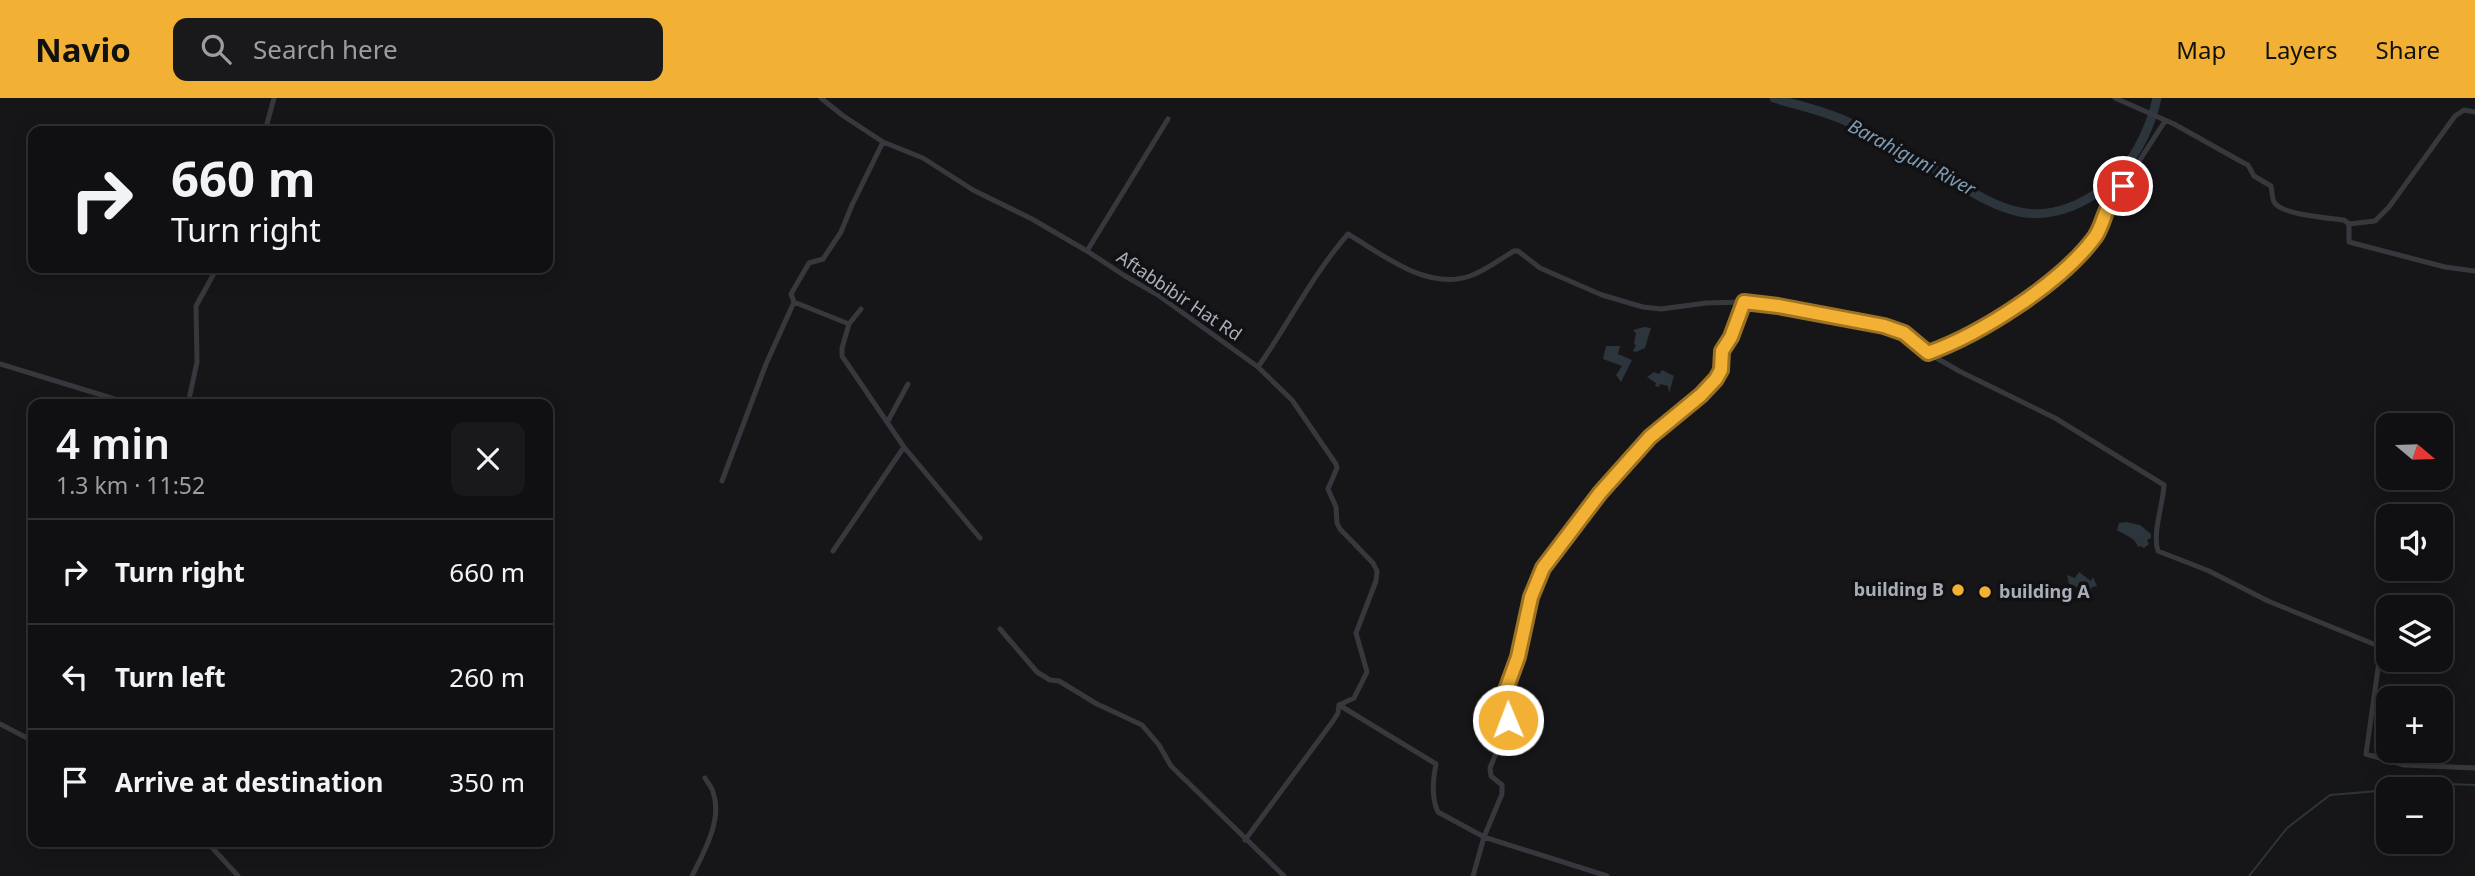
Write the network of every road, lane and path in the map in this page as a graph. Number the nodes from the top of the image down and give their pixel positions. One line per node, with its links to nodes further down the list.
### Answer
1 (274, 98): 7 (street)
2 (2115, 98): 6 (street)
3 (823, 99): 8 (street, Aftabbibir Hat Rd)
4 (2475, 112): 9 (street)
5 (1168, 119): 10 (street)
6 (2162, 119): 9 (street); 17 (street)
7 (266, 126)
8 (883, 142): 10 (street, Aftabbibir Hat Rd); 13 (street)
9 (2349, 224): 11 (street)
10 (1087, 251): 19 (street, Aftabbibir Hat Rd)
11 (2475, 271)
12 (214, 273): 22 (street)
13 (794, 302): 16 (street); 25 (street)
14 (1744, 302): 17 (street); 19 (street); 34 (street)
15 (861, 309): 16 (street)
16 (849, 324): 23 (street)
17 (1928, 353): 32 (street)
18 (0, 364): 21 (street)
19 (1258, 367): 29 (street, Aftabbibir Hat Rd)
20 (908, 384): 23 (street)
21 (115, 399)
22 (189, 399)
23 (888, 421): 24 (street)
24 (904, 447): 26 (street); 27 (street)
25 (722, 481)
26 (980, 538)
27 (833, 551)
28 (1000, 629): 35 (street)
29 (1339, 705): 34 (street); 35 (street)
30 (0, 724): 31 (street)
31 (28, 738)
32 (2475, 768)
33 (705, 778): 38 (street)
34 (1484, 837): 40 (street); 41 (street)
35 (1245, 840): 39 (street)
36 (216, 847): 37 (street)
37 (238, 876)
38 (692, 876)
39 (1284, 876)
40 (1472, 876)
41 (1607, 876)

